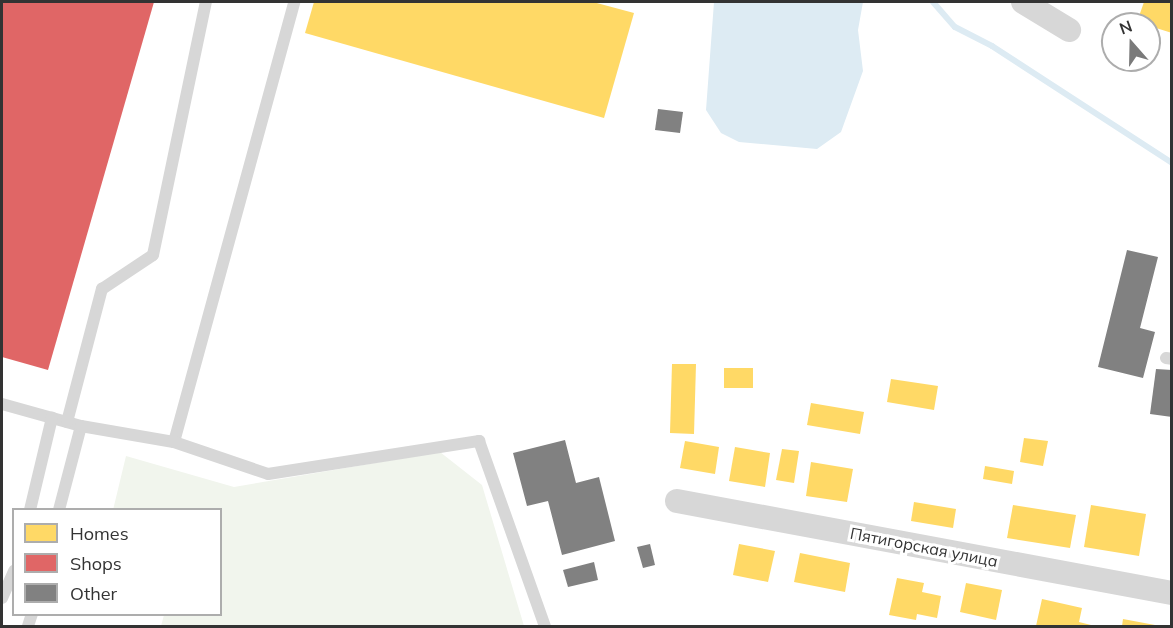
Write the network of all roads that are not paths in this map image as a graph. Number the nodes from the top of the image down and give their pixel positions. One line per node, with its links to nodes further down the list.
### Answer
1 (206, 2): 7 (lane)
2 (294, 2): 9 (lane)
3 (1023, 2): 4 (street)
4 (1069, 30)
5 (2, 406): 6 (lane)
6 (52, 418): 7 (lane); 11 (lane)
7 (67, 422): 8 (lane)
8 (81, 426): 9 (lane); 12 (lane)
9 (174, 442): 16 (lane)
10 (677, 501): 14 (street, Пятигорская улица)
11 (30, 508)
12 (60, 508)
13 (12, 576): 15 (lane)
14 (1172, 593)
15 (2, 598)
16 (544, 627)

